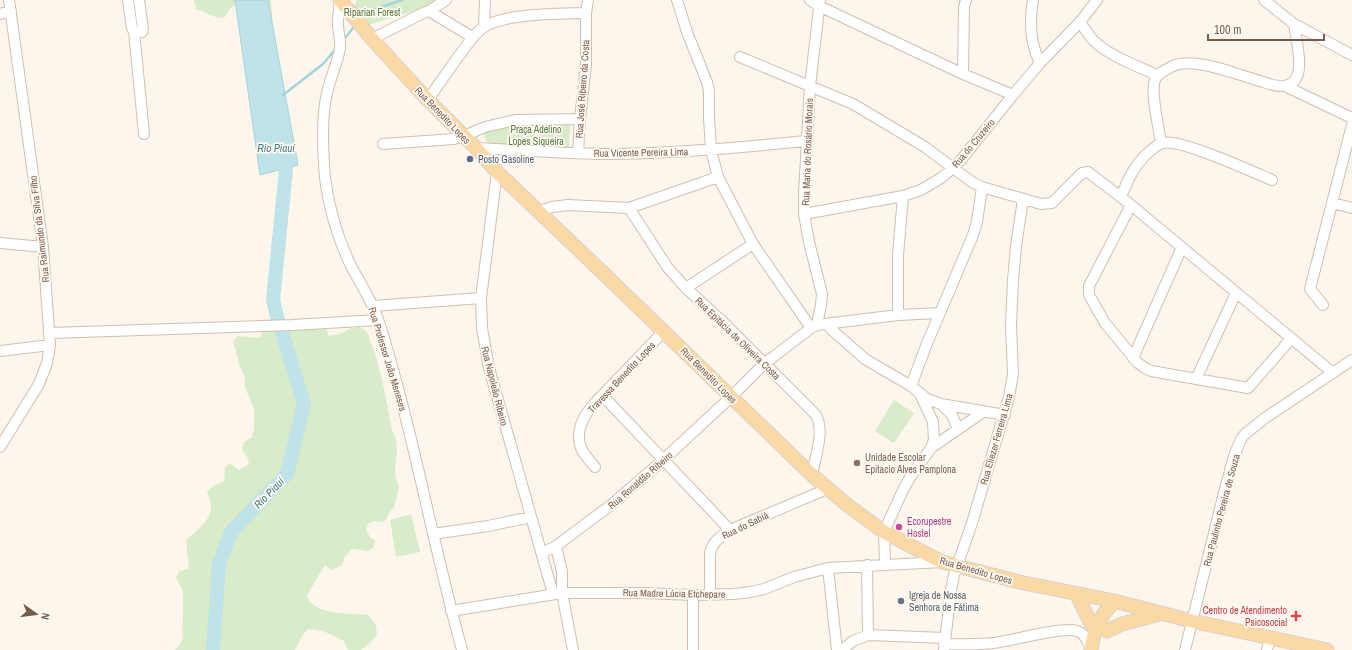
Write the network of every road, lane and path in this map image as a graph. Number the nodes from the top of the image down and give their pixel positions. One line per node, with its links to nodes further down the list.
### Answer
1 (9, 0): 15 (street, Rua Raimundo da Silva Filho)
2 (128, 0): 22 (street)
3 (139, 0): 22 (street)
4 (446, 0): 16 (street)
5 (486, 0): 21 (street)
6 (588, 0): 17 (street, Rua José Ribeiro da Costa)
7 (677, 0): 43 (street)
8 (810, 0): 14 (street)
9 (966, 0): 28 (street)
10 (1033, 0): 27 (street)
11 (1097, 0): 19 (street, Rua do Cruzeiro)
12 (1264, 0): 20 (street)
13 (345, 3): 24 (main road, Rua Benedito Lopes); 67 (street, Rua Professor João Meneses)
14 (820, 3): 28 (street); 30 (street, Rua Maria do Rosário Morais)
15 (11, 11): 18 (street); 61 (street, Rua Raimundo da Silva Filho)
16 (429, 11): 23 (street); 24 (street)
17 (586, 13): 21 (street); 35 (street, Rua José Ribeiro da Costa)
18 (0, 14)
19 (1080, 22): 27 (street, Rua do Cruzeiro); 29 (street)
20 (1294, 24): 25 (street); 31 (street)
21 (484, 27): 23 (street)
22 (134, 31): 37 (street)
23 (472, 37): 33 (street)
24 (372, 39): 33 (main road, Rua Benedito Lopes)
25 (1352, 55)
26 (740, 57): 30 (street)
27 (1040, 63): 32 (street, Rua do Cruzeiro)
28 (963, 74): 32 (street)
29 (1157, 75): 31 (street); 40 (street)
30 (810, 86): 39 (street, Rua Maria do Rosário Morais); 45 (street)
31 (1284, 86): 34 (street)
32 (1012, 95): 45 (street, Rua do Cruzeiro)
33 (428, 100): 38 (main road, Rua Benedito Lopes)
34 (1352, 118)
35 (580, 119): 38 (street); 44 (street, Rua José Ribeiro da Costa)
36 (1352, 125): 53 (street)
37 (144, 134)
38 (464, 136): 41 (street); 42 (main road, Rua Benedito Lopes)
39 (807, 141): 43 (street, Rua Vicente Pereira Lima); 58 (street, Rua Maria do Rosário Morais)
40 (1161, 143): 48 (street); 51 (street)
41 (383, 144)
42 (476, 148): 44 (street, Rua Vicente Pereira Lima); 46 (main road, Rua Benedito Lopes)
43 (711, 150): 44 (street, Rua Vicente Pereira Lima); 47 (street)
44 (578, 153)
45 (953, 168): 49 (street); 50 (street, Rua do Cruzeiro)
46 (497, 172): 57 (main road, Rua Benedito Lopes); 65 (street, Rua Napoleão Ribeiro)
47 (718, 177): 55 (street); 60 (street)
48 (1272, 180)
49 (982, 187): 52 (street); 68 (street)
50 (903, 196): 58 (street, Rua do Cruzeiro); 69 (street)
51 (1121, 197): 52 (street); 54 (street)
52 (1023, 199): 89 (street, Rua Eliezer Ferreira Lima)
53 (1332, 203): 56 (street); 66 (street)
54 (1131, 205): 62 (street); 78 (street)
55 (629, 208): 57 (street); 63 (street, Rua Epitácia de Oliveira Costa)
56 (1352, 208)
57 (539, 211): 73 (main road, Rua Benedito Lopes)
58 (804, 214): 72 (street, Rua Maria do Rosário Morais)
59 (0, 243): 61 (street)
60 (753, 244): 63 (street); 72 (street)
61 (43, 247): 74 (street, Rua Raimundo da Silva Filho)
62 (1182, 247): 64 (street); 78 (street)
63 (686, 288): 80 (street, Rua Epitácia de Oliveira Costa)
64 (1236, 293): 75 (street); 82 (street)
65 (481, 298): 67 (street); 97 (street, Rua Napoleão Ribeiro)
66 (1323, 305)
67 (373, 306): 70 (street, Rua Professor João Meneses)
68 (940, 313): 69 (street); 83 (street)
69 (898, 316): 71 (street)
70 (378, 320): 74 (street); 100 (street, Rua Professor João Meneses)
71 (828, 324): 72 (street); 83 (street)
72 (814, 327): 80 (street, Rua Ronaldão Ribeiro)
73 (664, 331): 85 (street, Travessa Benedito Lopes); 86 (main road, Rua Benedito Lopes)
74 (50, 333): 76 (street, Rua Raimundo da Silva Filho)
75 (1291, 339): 81 (street); 82 (street)
76 (50, 345): 77 (street); 91 (street, Rua Raimundo da Silva Filho)
77 (0, 351)
78 (1133, 358): 82 (street)
79 (1352, 360): 81 (street, Rua Paulinho Pereira de Souza)
80 (764, 364): 86 (street, Rua Ronaldão Ribeiro); 95 (street, Rua Epitácia de Oliveira Costa)
81 (1333, 373): 115 (street, Rua Paulinho Pereira de Souza)
82 (1196, 380)
83 (911, 386): 84 (street)
84 (920, 394): 87 (street); 92 (street)
85 (603, 396): 93 (street); 94 (street, Travessa Benedito Lopes)
86 (731, 397): 93 (street, Rua Ronaldão Ribeiro); 95 (main road, Rua Benedito Lopes)
87 (941, 404): 88 (street); 90 (street)
88 (983, 412): 89 (street); 90 (street)
89 (1005, 415): 106 (street, Rua Eliezer Ferreira Lima)
90 (958, 429): 92 (street)
91 (0, 446)
92 (931, 448): 99 (street)
93 (663, 460): 98 (street); 101 (street, Rua Ronaldão Ribeiro)
94 (595, 468)
95 (812, 475): 96 (main road, Rua Benedito Lopes)
96 (827, 489): 98 (street, Rua do Sabiá); 99 (main road, Rua Benedito Lopes)
97 (530, 517): 100 (street); 102 (street, Rua Napoleão Ribeiro)
98 (730, 530): 111 (street, Rua do Sabiá)
99 (884, 532): 103 (main road, Rua Benedito Lopes); 104 (street)
100 (433, 534): 113 (street, Rua Professor João Meneses)
101 (556, 546): 102 (street, Rua Ronaldão Ribeiro); 109 (street)
102 (542, 553): 109 (street, Rua Napoleão Ribeiro)
103 (942, 562): 104 (street, Rua Madre Lúcia Etchepare); 106 (main road, Rua Benedito Lopes)
104 (885, 564): 105 (street, Rua Madre Lúcia Etchepare)
105 (868, 565): 107 (street, Rua Madre Lúcia Etchepare); 117 (street)
106 (958, 565): 108 (main road, Rua Benedito Lopes); 118 (street, Rua Eliezer Ferreira Lima)
107 (828, 568): 111 (street, Rua Madre Lúcia Etchepare); 125 (street)
108 (1076, 593): 112 (main road, Rua Benedito Lopes); 116 (main road)
109 (558, 594): 110 (street, Rua Madre Lúcia Etchepare); 113 (street, Rua Madre Lúcia Etchepare); 123 (street, Rua Napoleão Ribeiro)
110 (693, 595): 111 (street, Rua Madre Lúcia Etchepare); 124 (street)
111 (710, 595)
112 (1114, 601): 114 (main road, Rua Benedito Lopes); 116 (main road)
113 (451, 611): 122 (street, Rua Professor João Meneses)
114 (1161, 614): 115 (main road, Rua Benedito Lopes); 116 (main road)
115 (1192, 621): 119 (main road, Rua Benedito Lopes); 127 (street, Rua Paulinho Pereira de Souza)
116 (1101, 630): 121 (main road)
117 (868, 635): 118 (street); 126 (street)
118 (944, 644): 120 (street)
119 (1268, 644): 128 (main road, Rua Benedito Lopes)
120 (1014, 645): 121 (street)
121 (1091, 649)
122 (462, 650)
123 (573, 650)
124 (694, 650)
125 (837, 650)
126 (842, 650)
127 (1185, 650)
128 (1327, 650)

